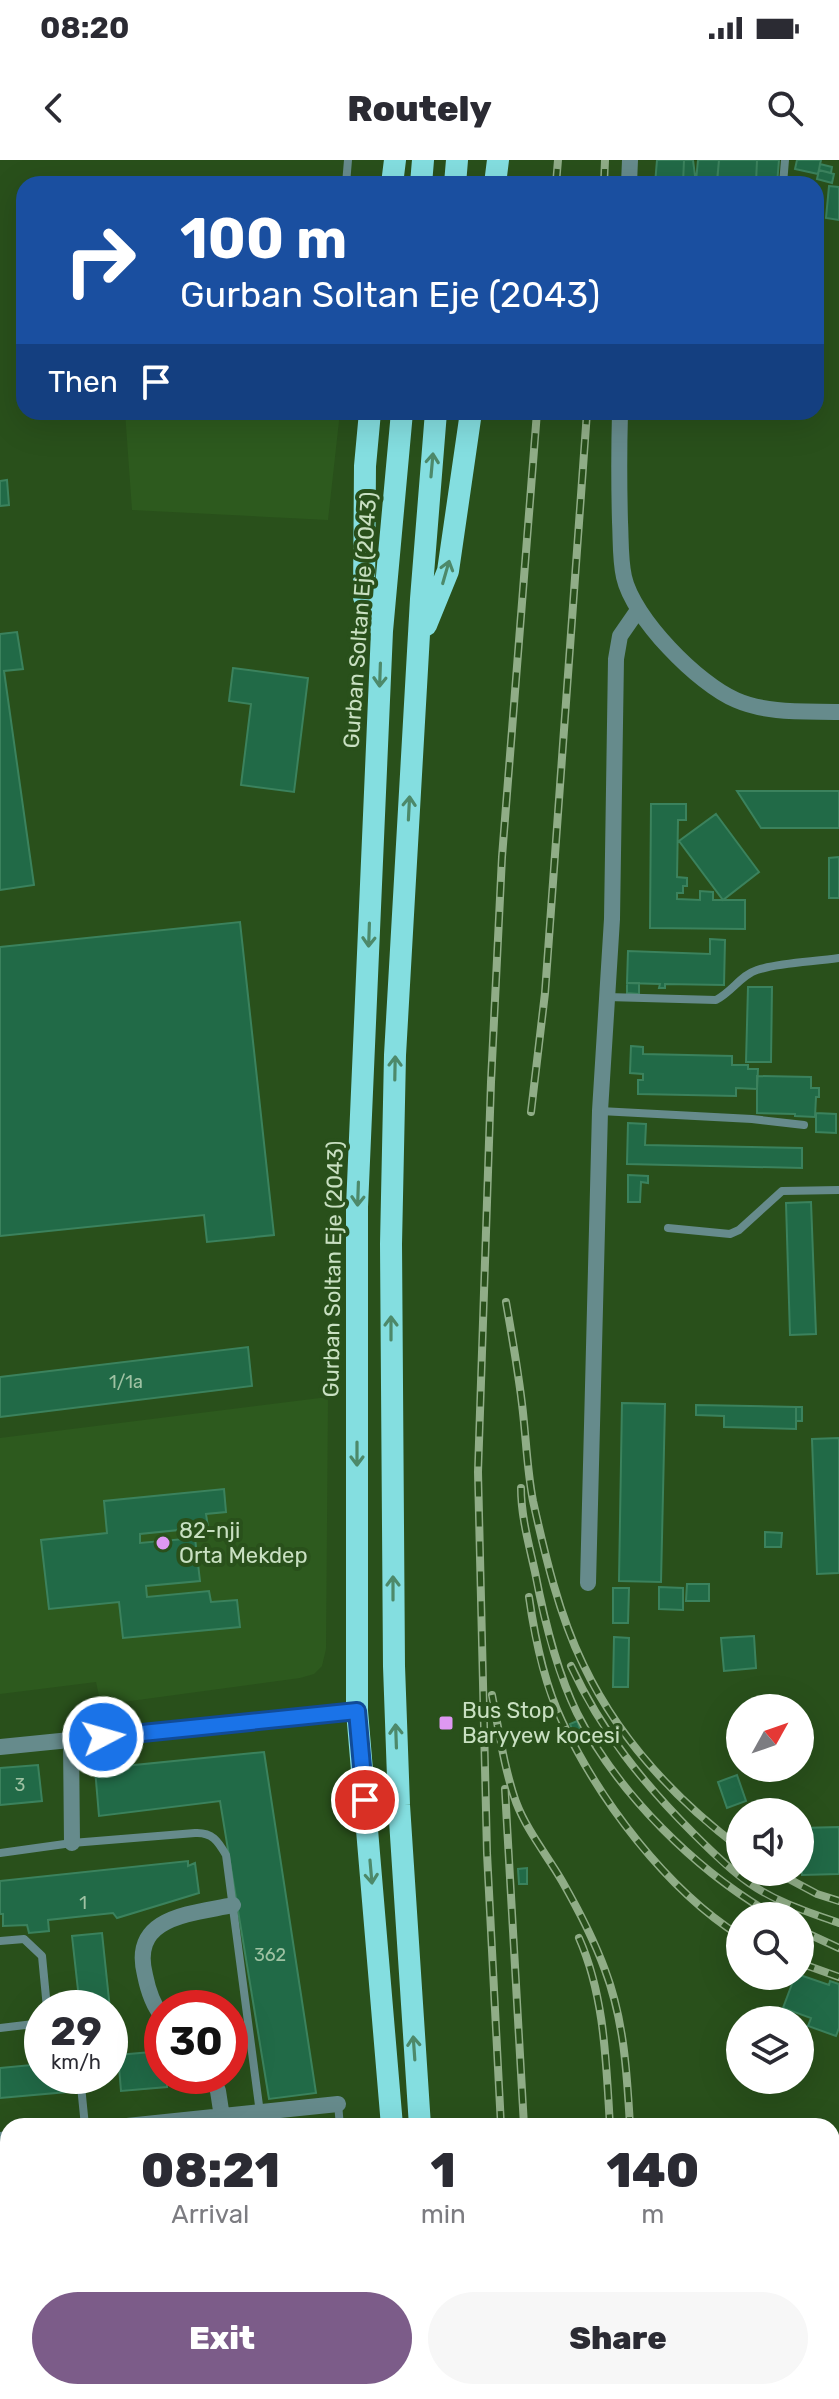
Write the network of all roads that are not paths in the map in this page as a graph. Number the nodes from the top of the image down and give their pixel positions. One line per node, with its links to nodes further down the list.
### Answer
1 (369, 420): 7 (highway)
2 (401, 420): 7 (highway, Gurban Soltan Eje (2043))
3 (435, 420): 8 (highway, one-way to 3)
4 (470, 420): 8 (highway, one-way to 4)
5 (620, 420): 6 (street)
6 (638, 610): 9 (street); 11 (street)
7 (382, 631): 17 (highway, Gurban Soltan Eje (2043), one-way to 17)
8 (418, 645): 37 (highway, one-way to 8)
9 (839, 712)
10 (839, 958): 11 (lane)
11 (606, 997): 12 (street)
12 (600, 1111): 13 (lane); 16 (street)
13 (804, 1125)
14 (839, 1190): 15 (lane)
15 (668, 1228)
16 (588, 1583)
17 (357, 1711): 18 (street); 36 (highway, Gurban Soltan Eje (2043), one-way to 36)
18 (71, 1740): 19 (street); 20 (street)
19 (0, 1747)
20 (72, 1843): 21 (lane); 22 (lane)
21 (0, 1853)
22 (233, 1905): 25 (street); 31 (lane)
23 (0, 1941): 24 (lane)
24 (45, 1990)
25 (150, 1990)
26 (24, 2025): 27 (lane)
27 (0, 2028)
28 (82, 2094): 32 (lane)
29 (218, 2094): 33 (street)
30 (338, 2104): 31 (street); 35 (lane)
31 (260, 2113): 34 (street)
32 (84, 2118)
33 (216, 2118)
34 (232, 2118)
35 (339, 2118)
36 (391, 2118)
37 (419, 2118)

